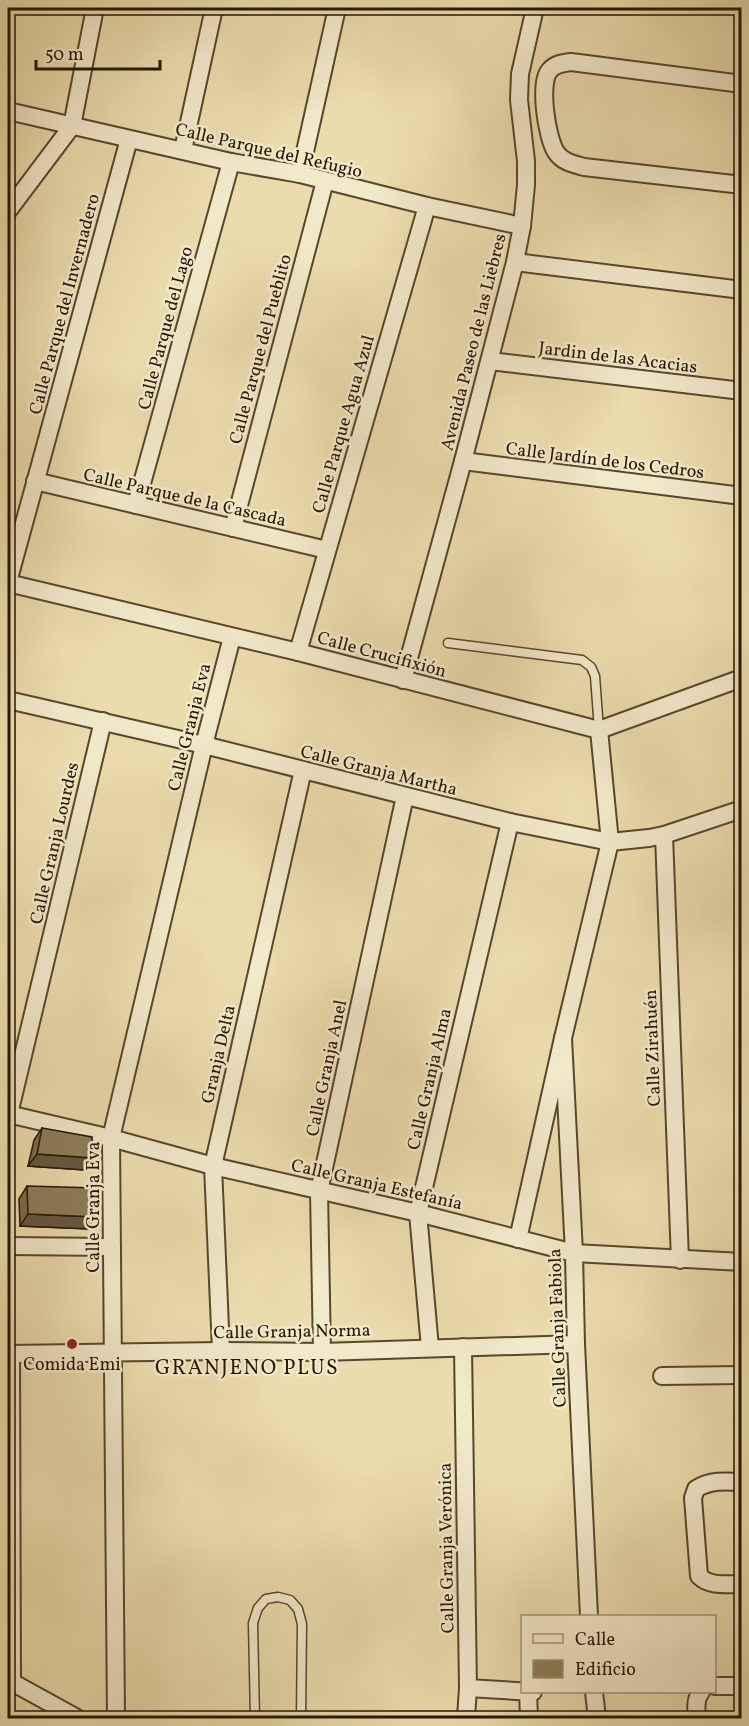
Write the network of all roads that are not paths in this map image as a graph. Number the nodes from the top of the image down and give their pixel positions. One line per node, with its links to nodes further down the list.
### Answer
1 (95, 8): 7 (street)
2 (214, 8): 9 (street)
3 (337, 8): 11 (street)
4 (535, 8): 16 (street, Avenida Paseo de las Liebres)
5 (741, 84): 13 (street)
6 (8, 111): 7 (street, Calle Parque del Refugio)
7 (72, 126): 8 (street, Calle Parque del Refugio); 15 (street)
8 (129, 139): 9 (street, Calle Parque del Refugio); 22 (street, Calle Parque del Invernadero)
9 (183, 150): 10 (street, Calle Parque del Refugio)
10 (231, 162): 11 (street, Calle Parque del Refugio); 24 (street, Calle Parque del Lago)
11 (300, 174): 12 (street, Calle Parque del Refugio)
12 (325, 181): 14 (street, Calle Parque del Refugio); 25 (street, Calle Parque del Pueblito)
13 (741, 185)
14 (427, 206): 16 (street, Calle Parque del Refugio); 26 (street, Calle Parque Agua Azul)
15 (8, 211)
16 (522, 226): 17 (street, Avenida Paseo de las Liebres)
17 (515, 262): 18 (street); 19 (street, Avenida Paseo de las Liebres)
18 (741, 290)
19 (490, 361): 20 (street, Jardin de las Acacias); 21 (street, Avenida Paseo de las Liebres)
20 (741, 391)
21 (463, 461): 23 (street, Calle Jardín de los Cedros); 32 (street, Avenida Paseo de las Liebres)
22 (35, 481): 24 (street, Calle Parque de la Cascada); 27 (street, Calle Parque del Invernadero)
23 (741, 496)
24 (136, 505): 25 (street, Calle Parque de la Cascada)
25 (233, 528): 26 (street, Calle Parque de la Cascada)
26 (327, 550): 30 (street, Calle Parque Agua Azul)
27 (8, 583): 28 (street, Calle Crucifixión)
28 (232, 637): 30 (street, Calle Crucifixión); 36 (street, Calle Granja Eva)
29 (448, 643): 35 (lane)
30 (298, 652): 32 (street, Calle Crucifixión)
31 (741, 678): 35 (street)
32 (403, 680): 35 (street, Calle Crucifixión)
33 (8, 700): 34 (street, Calle Granja Martha)
34 (103, 721): 36 (street, Calle Granja Martha); 44 (street, Calle Granja Lourdes)
35 (599, 729): 42 (street, Calle Granja Fabiola)
36 (204, 745): 37 (street, Calle Granja Martha); 45 (street, Calle Granja Eva)
37 (303, 770): 38 (street, Calle Granja Martha); 46 (street, Granja Delta)
38 (405, 796): 40 (street, Calle Granja Martha); 47 (street, Calle Granja Anel)
39 (741, 809): 41 (street, Calle Granja Martha)
40 (510, 822): 42 (street, Calle Granja Martha); 48 (street, Calle Granja Alma)
41 (664, 834): 42 (street, Calle Granja Martha); 53 (street, Calle Zirahuén)
42 (610, 842): 43 (street, Calle Granja Fabiola)
43 (563, 1038): 49 (street, Calle Granja Fabiola); 52 (street, Calle Granja Fabiola)
44 (8, 1114): 45 (street, Calle Granja Estefanía)
45 (111, 1138): 46 (street, Calle Granja Estefanía); 51 (street, Calle Granja Eva)
46 (213, 1166): 47 (street, Calle Granja Estefanía); 58 (street, Granja Delta)
47 (319, 1191): 48 (street, Calle Granja Estefanía); 59 (street, Calle Granja Anel)
48 (418, 1213): 49 (street, Calle Granja Estefanía); 57 (street, Calle Granja Alma)
49 (518, 1239): 52 (street, Calle Granja Estefanía)
50 (8, 1246): 51 (street)
51 (112, 1247): 61 (street, Calle Granja Eva)
52 (574, 1253): 53 (street, Calle Granja Estefanía); 55 (street, Calle Granja Fabiola)
53 (680, 1260): 54 (street, Calle Granja Estefanía)
54 (741, 1262)
55 (576, 1344): 56 (street, Calle Granja Norma); 66 (street, Calle Granja Fabiola)
56 (463, 1347): 57 (street, Calle Granja Norma); 70 (street, Calle Granja Verónica)
57 (430, 1348): 59 (street, Calle Granja Norma)
58 (221, 1351): 59 (street, Calle Granja Norma); 61 (street, Calle Granja Norma)
59 (322, 1352)
60 (9, 1354): 61 (street, Calle Granja Norma); 67 (street)
61 (113, 1354): 76 (street, Calle Granja Eva)
62 (662, 1376): 63 (street)
63 (741, 1376)
64 (741, 1482): 65 (street)
65 (741, 1584)
66 (589, 1615)
67 (10, 1681): 75 (street)
68 (716, 1686): 69 (street)
69 (741, 1686)
70 (468, 1688): 71 (street); 79 (street, Calle Granja Verónica)
71 (521, 1692)
72 (528, 1693): 80 (street)
73 (594, 1693): 81 (street)
74 (699, 1693): 82 (street)
75 (77, 1719)
76 (116, 1719)
77 (255, 1719): 78 (lane)
78 (301, 1719)
79 (466, 1719)
80 (529, 1719)
81 (597, 1719)
82 (697, 1719)

